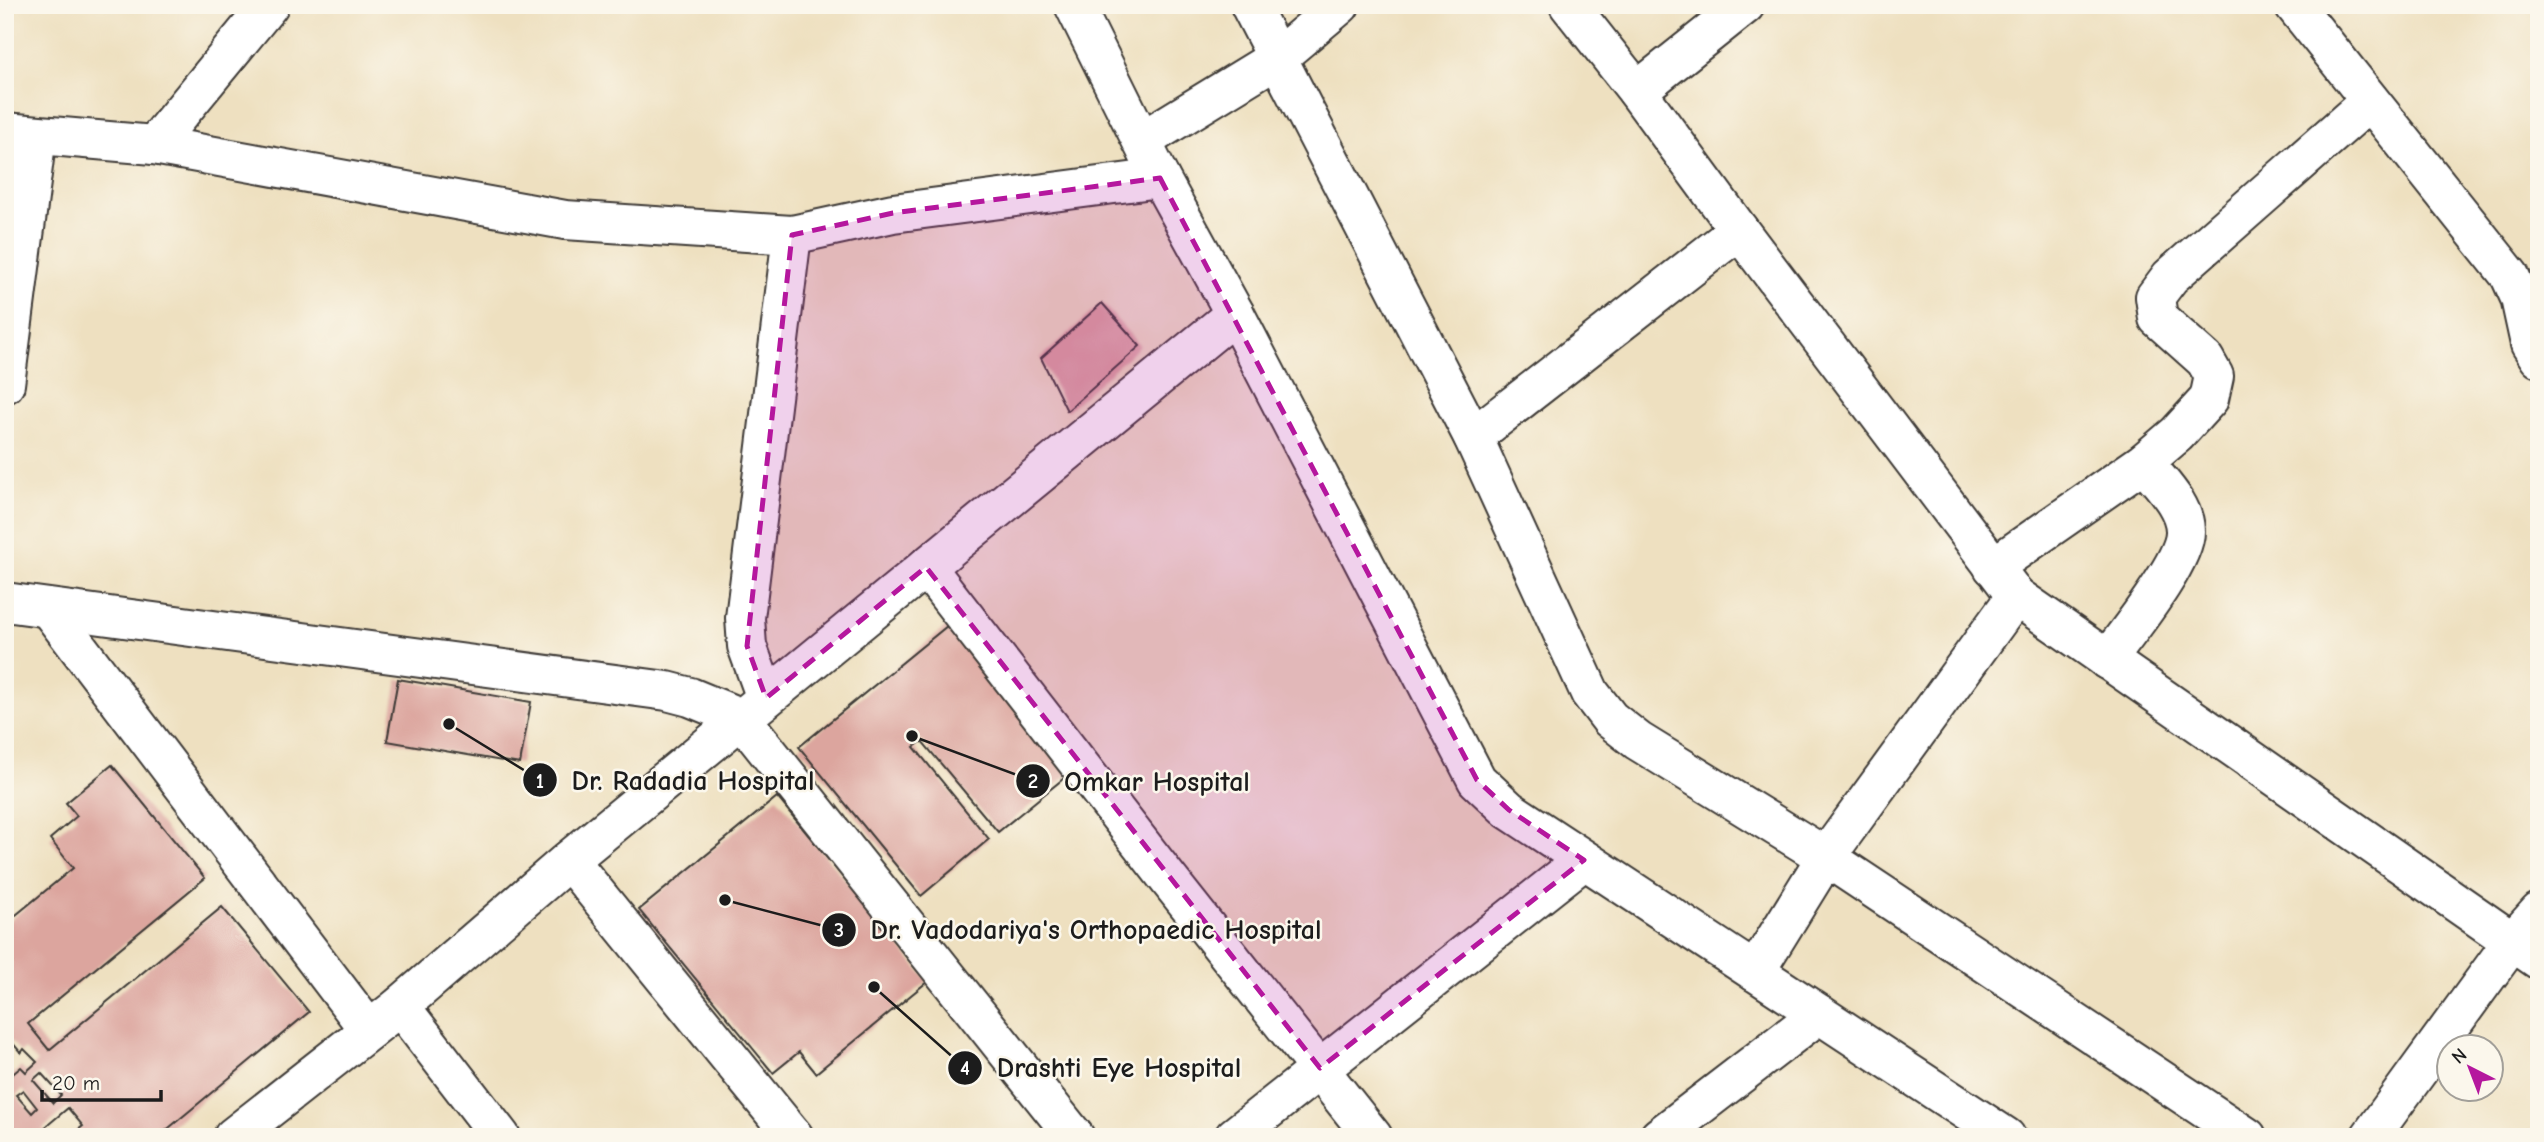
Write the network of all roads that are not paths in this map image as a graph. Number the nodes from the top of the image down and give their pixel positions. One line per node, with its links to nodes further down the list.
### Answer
1 (270, 5): 13 (street)
2 (1074, 5): 12 (street)
3 (1250, 5): 8 (street)
4 (1340, 5): 8 (street)
5 (1569, 5): 9 (street)
6 (1745, 5): 9 (street)
7 (2294, 5): 10 (street)
8 (1277, 58): 12 (street); 20 (street)
9 (1637, 91): 15 (street)
10 (2370, 101): 18 (street); 21 (street)
11 (21, 134): 13 (street); 19 (street)
12 (1143, 140): 14 (street)
13 (154, 145): 16 (street)
14 (1160, 178): 16 (street); 17 (street)
15 (1738, 230): 20 (street); 23 (street)
16 (792, 235): 26 (street)
17 (1234, 314): 22 (street); 29 (street)
18 (2539, 358)
19 (5, 384)
20 (1473, 437): 27 (street)
21 (2144, 462): 23 (street); 25 (street)
22 (926, 567): 26 (street); 36 (street)
23 (2005, 582): 25 (street); 27 (street)
24 (18, 610): 26 (street); 35 (street)
25 (2107, 660): 31 (street)
26 (754, 708): 28 (street); 40 (street)
27 (1826, 857): 32 (street); 45 (street)
28 (569, 860): 33 (street); 39 (street)
29 (1584, 860): 32 (street); 36 (street)
30 (2539, 912): 31 (street)
31 (2525, 951): 46 (street)
32 (1755, 972): 34 (street)
33 (400, 1006): 35 (street); 38 (street)
34 (1819, 1014): 43 (street); 44 (street)
35 (369, 1030): 37 (street)
36 (1320, 1068): 41 (street); 42 (street)
37 (233, 1137)
38 (501, 1137)
39 (794, 1137)
40 (1075, 1137)
41 (1234, 1137)
42 (1373, 1137)
43 (1660, 1137)
44 (2006, 1137)
45 (2247, 1137)
46 (2371, 1137)

